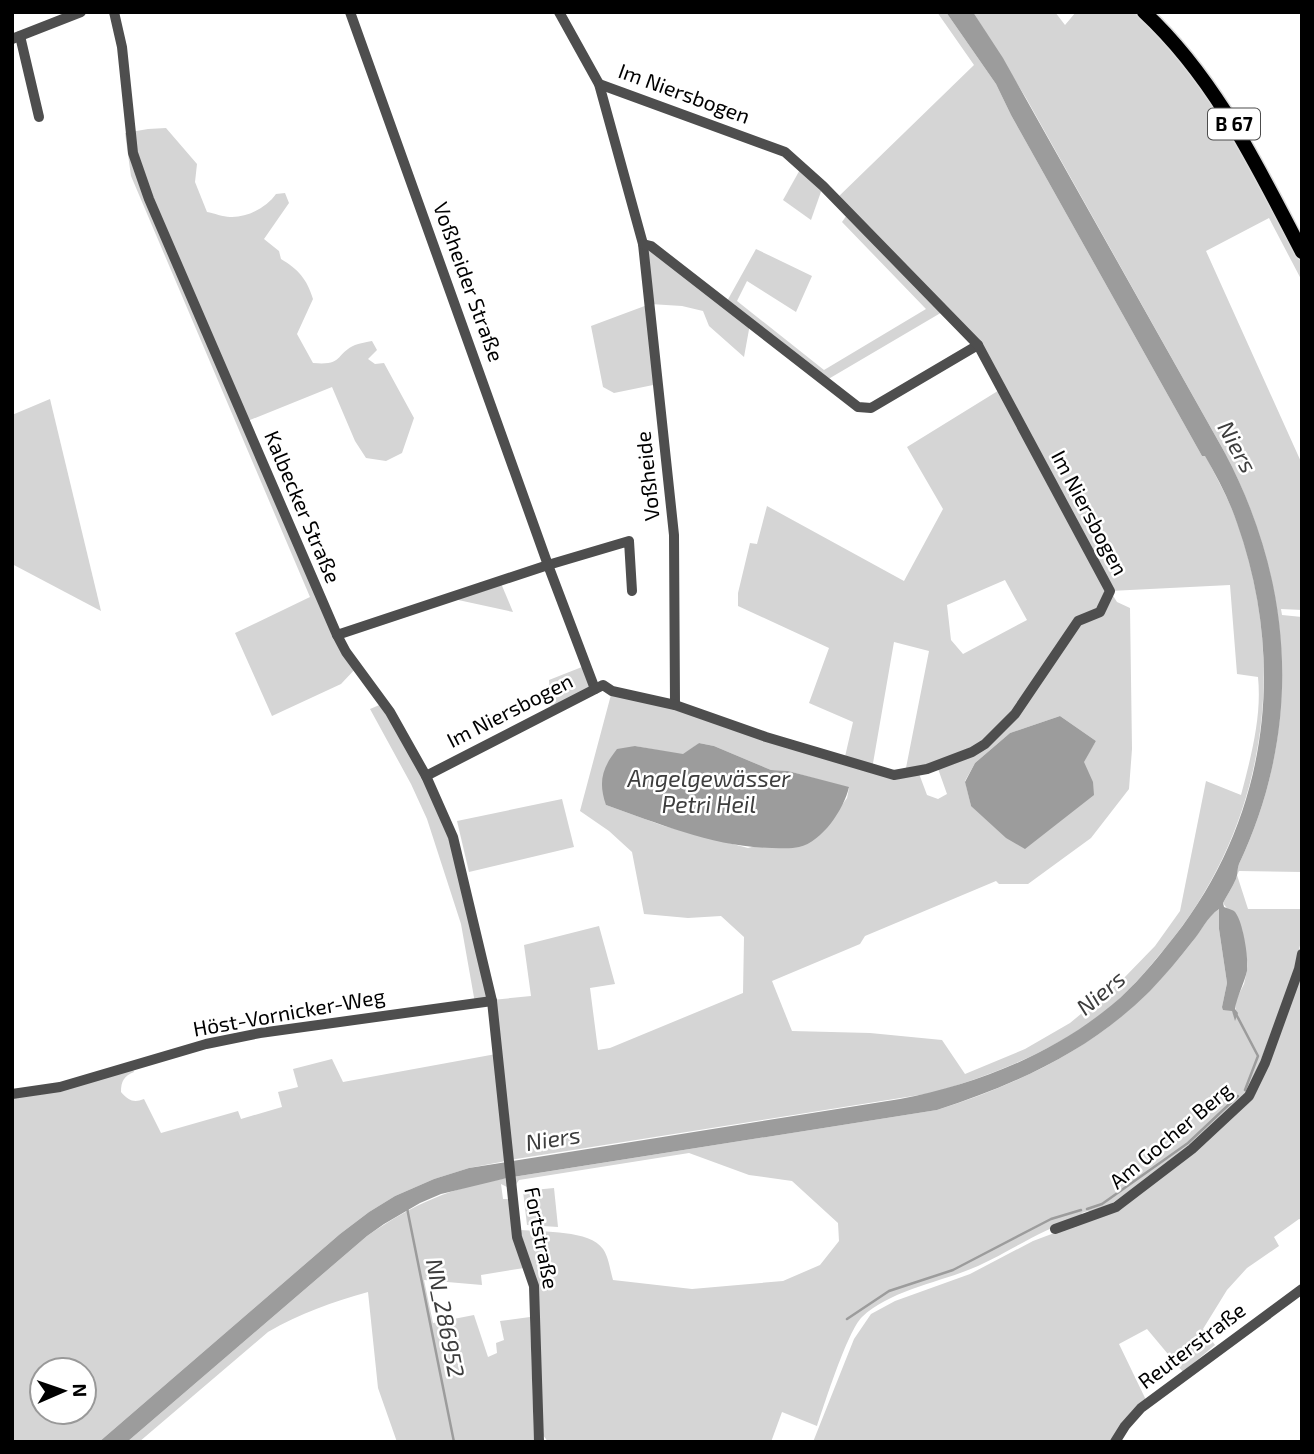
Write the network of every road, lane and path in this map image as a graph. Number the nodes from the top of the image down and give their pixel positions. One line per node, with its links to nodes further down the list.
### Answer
1 (81, 12): 6 (street)
2 (114, 12): 14 (street, Kalbecker Straße)
3 (350, 12): 12 (street, Voßheider Straße)
4 (559, 12): 7 (street, Voßheide)
5 (1144, 12): 10 (main road, B 67)
6 (16, 37): 8 (street)
7 (599, 84): 9 (street, Voßheide); 11 (street, Im Niersbogen)
8 (38, 117)
9 (643, 244): 11 (street); 16 (street, Voßheide)
10 (1302, 252)
11 (978, 345): 16 (street, Im Niersbogen)
12 (548, 565): 13 (street); 14 (street); 15 (street, Voßheider Straße)
13 (632, 591)
14 (337, 635): 17 (street, Kalbecker Straße)
15 (596, 689): 16 (street, Im Niersbogen); 17 (street, Im Niersbogen)
16 (675, 705)
17 (426, 776): 19 (street, Kalbecker Straße)
18 (1302, 954): 21 (street, Am Gocher Berg)
19 (492, 1000): 20 (street, Höst-Vornicker-Weg); 23 (street, Fortstraße)
20 (12, 1094)
21 (1055, 1229)
22 (1302, 1289): 24 (street, Reuterstraße)
23 (539, 1442)
24 (1115, 1442)

